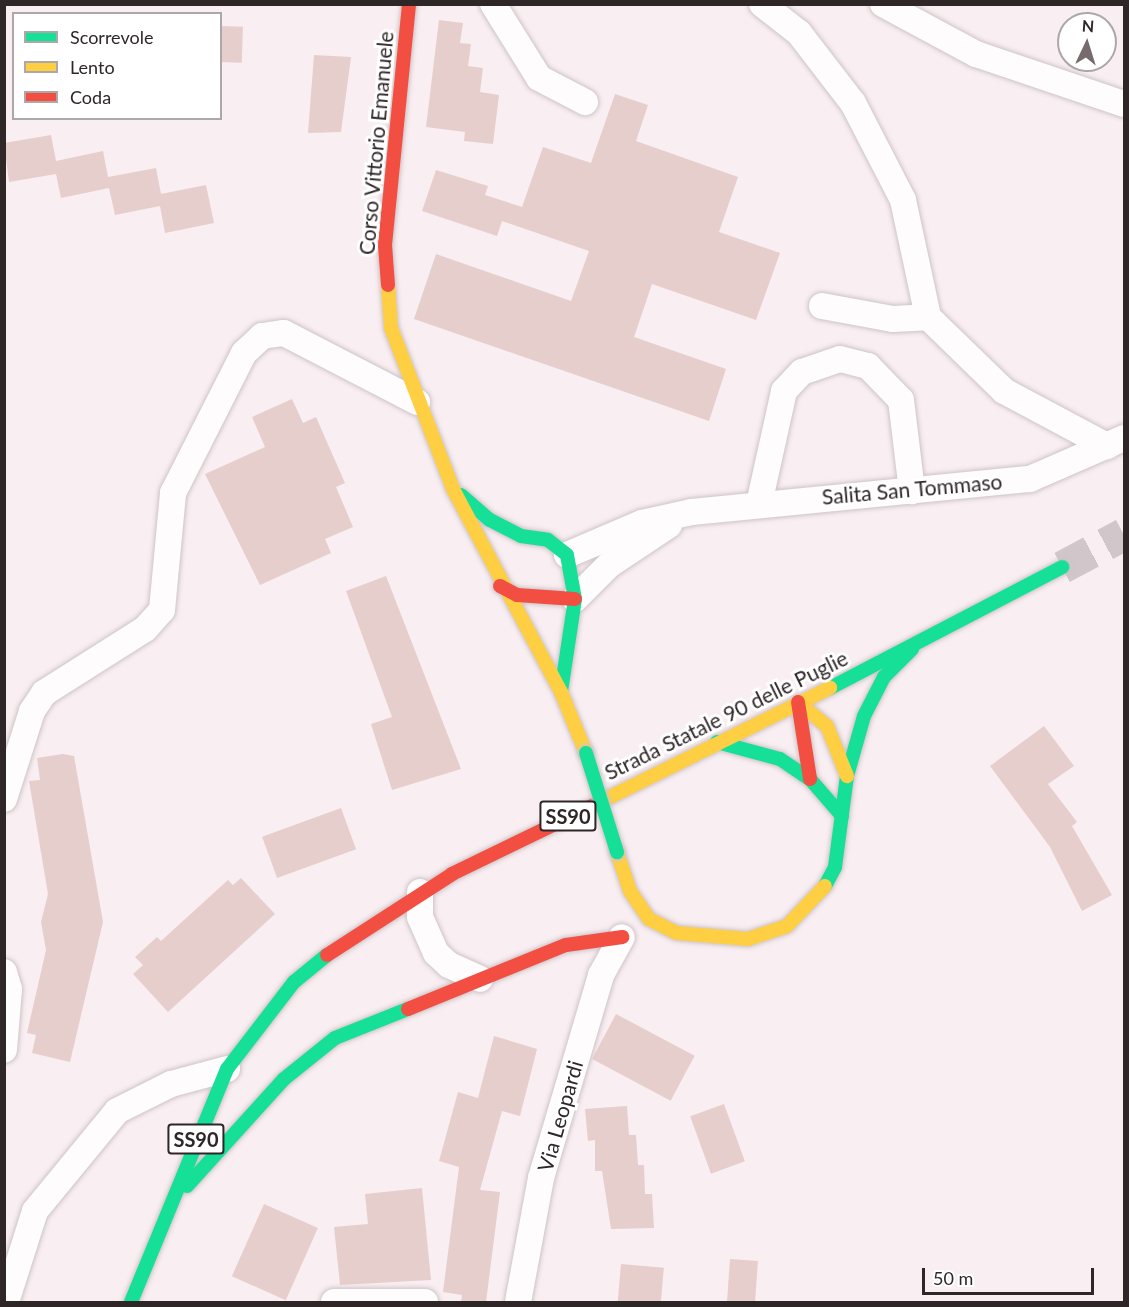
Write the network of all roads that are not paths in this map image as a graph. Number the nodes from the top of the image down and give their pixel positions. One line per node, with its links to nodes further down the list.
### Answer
1 (410, 4): 9 (street, Corso Vittorio Emanuele)
2 (493, 4): 5 (street)
3 (762, 4): 8 (street)
4 (883, 4): 6 (street)
5 (585, 102)
6 (1125, 104)
7 (822, 306): 8 (street)
8 (928, 317): 10 (street)
9 (417, 402): 11 (street, Corso Vittorio Emanuele); 26 (street)
10 (1116, 442): 12 (street, Salita San Tommaso)
11 (453, 489): 15 (street, Corso Vittorio Emanuele); 18 (street, Corso Vittorio Emanuele)
12 (912, 491): 13 (street, Salita San Tommaso); 13 (street)
13 (759, 504): 14 (street, Salita San Tommaso)
14 (692, 512): 16 (street, Salita San Tommaso); 19 (street, Salita San Tommaso)
15 (521, 536): 16 (street, Corso Vittorio Emanuele); 18 (street)
16 (567, 555): 19 (street)
17 (1062, 567): 20 (street, Strada Statale 90 delle Puglie / SS90)
18 (500, 586): 19 (street); 21 (street, Corso Vittorio Emanuele)
19 (575, 599): 21 (street)
20 (916, 646): 22 (street, Strada Statale 90 delle Puglie / SS90); 24 (street, Corso Vittorio Emanuele)
21 (561, 692): 29 (street, Corso Vittorio Emanuele, bridge)
22 (798, 702): 23 (street, Strada Statale 90 delle Puglie / SS90); 24 (street); 25 (street)
23 (717, 742): 25 (street); 28 (street, Strada Statale 90 delle Puglie / SS90)
24 (848, 776): 27 (street, Corso Vittorio Emanuele)
25 (810, 779): 27 (street)
26 (4, 799)
27 (842, 816): 29 (street, Corso Vittorio Emanuele)
28 (420, 892): 32 (street); 34 (street, Strada Statale 90 delle Puglie / SS90)
29 (649, 919): 30 (street)
30 (622, 937): 32 (street); 41 (street, Via Leopardi)
31 (4, 972): 33 (street)
32 (480, 979): 35 (street)
33 (4, 1050)
34 (227, 1069): 35 (street, Strada Statale 90 delle Puglie / SS90); 37 (street)
35 (166, 1210): 38 (street, Strada Statale 90 delle Puglie / SS90)
36 (377, 1301): 39 (street); 40 (street)
37 (6, 1302)
38 (131, 1302)
39 (334, 1302)
40 (425, 1302)
41 (518, 1302)

